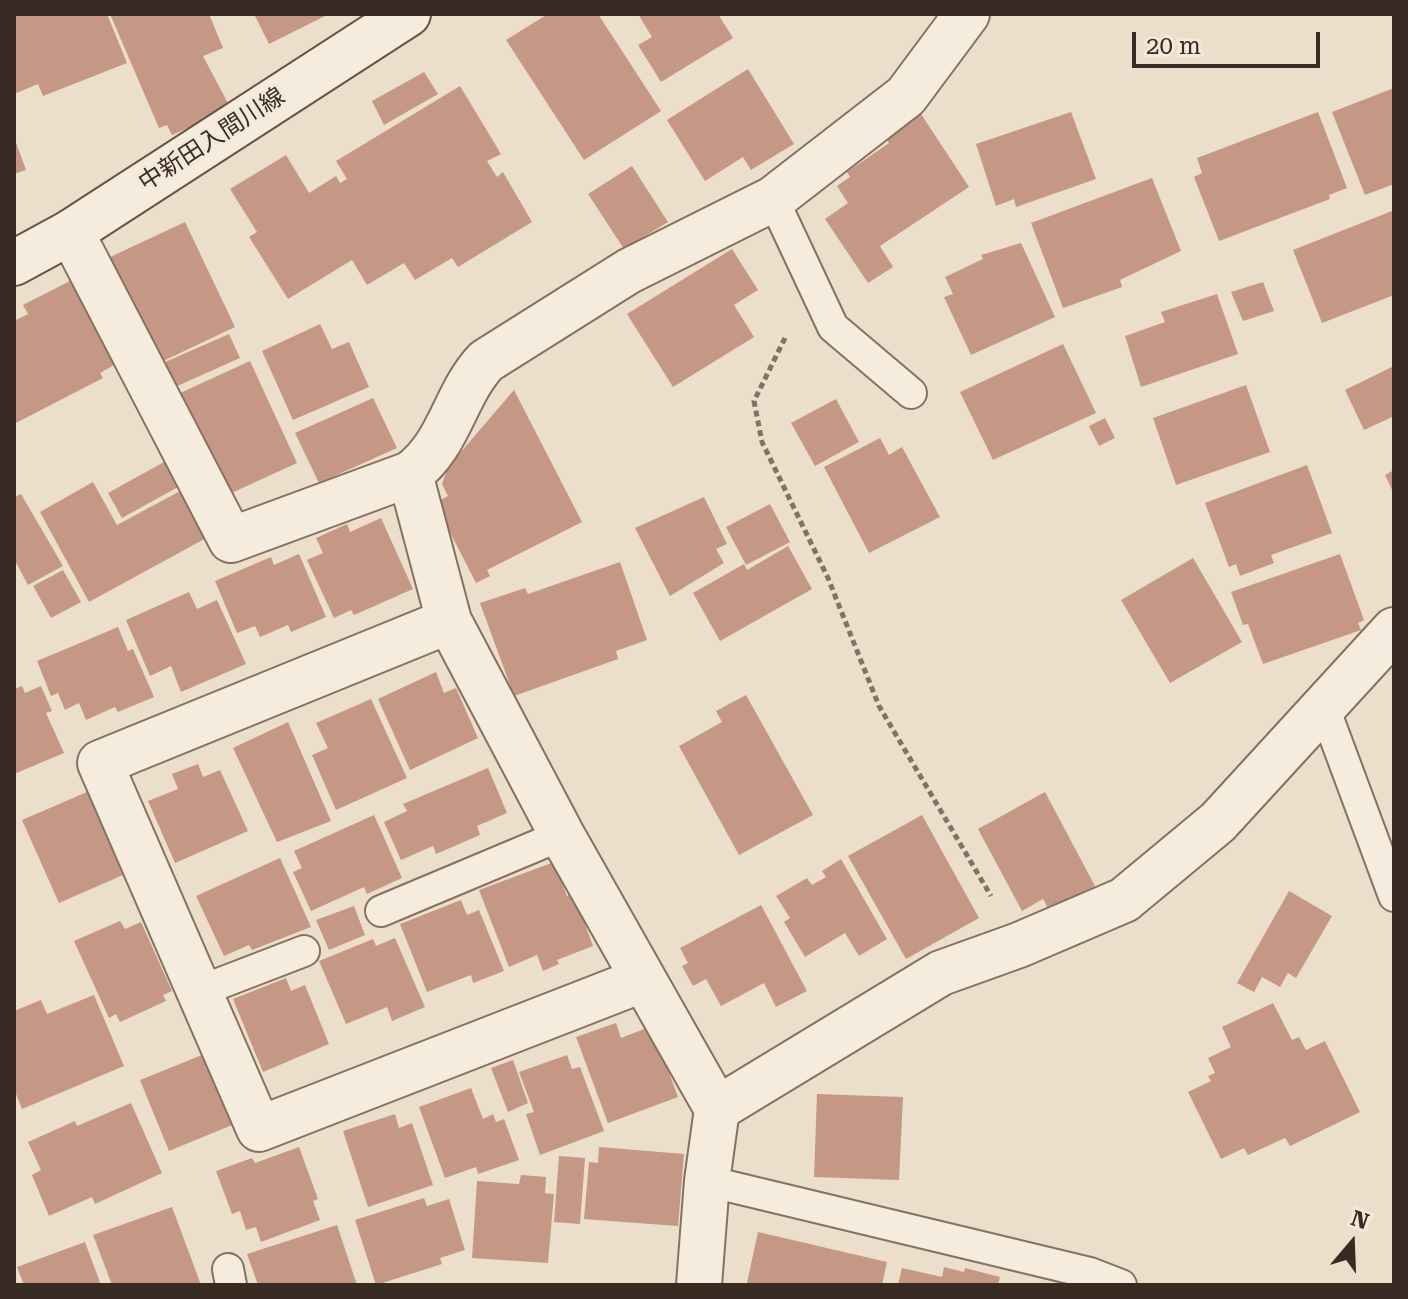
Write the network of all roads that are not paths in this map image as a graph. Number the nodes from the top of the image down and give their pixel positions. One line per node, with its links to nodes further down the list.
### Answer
1 (408, 14): 4 (street, 中新田入間川線)
2 (967, 14): 3 (street)
3 (773, 199): 6 (lane); 7 (street)
4 (71, 232): 5 (street, 中新田入間川線); 7 (street)
5 (14, 263)
6 (911, 393)
7 (410, 474): 8 (street)
8 (449, 621): 11 (street); 16 (street)
9 (1394, 630): 10 (street)
10 (1323, 705): 12 (lane); 17 (street)
11 (562, 835): 13 (lane); 15 (street)
12 (1394, 896)
13 (381, 911)
14 (304, 951): 16 (lane)
15 (642, 980): 16 (street); 17 (street)
16 (200, 991)
17 (717, 1109): 18 (street)
18 (707, 1181): 19 (street); 20 (lane)
19 (699, 1285)
20 (1121, 1285)

